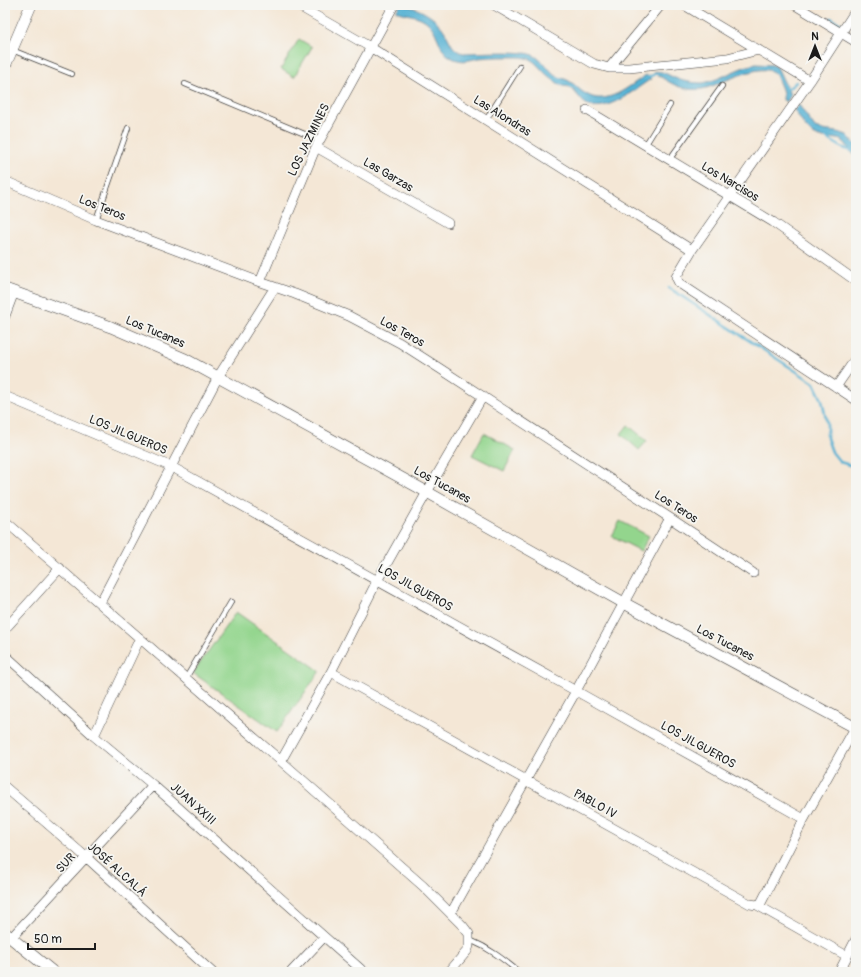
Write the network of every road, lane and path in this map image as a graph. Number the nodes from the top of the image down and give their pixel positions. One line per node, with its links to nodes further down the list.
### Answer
1 (31, 5): 12 (street)
2 (297, 5): 11 (street, Las Alondras)
3 (494, 5): 16 (street)
4 (661, 5): 16 (street)
5 (684, 5): 13 (street)
6 (795, 5): 9 (street)
7 (392, 9): 11 (street, LOS JAZMINES)
8 (856, 10): 9 (street)
9 (841, 32): 10 (street); 18 (street)
10 (856, 42)
11 (370, 47): 23 (street, Las Alondras); 25 (street, LOS JAZMINES)
12 (12, 50): 14 (street); 17 (lane)
13 (759, 50): 16 (street); 18 (street)
14 (5, 66)
15 (520, 66): 23 (lane)
16 (609, 68)
17 (72, 74)
18 (810, 82): 29 (street)
19 (186, 84): 25 (lane, Las Garzas)
20 (722, 86): 27 (lane)
21 (670, 104): 26 (lane)
22 (587, 110): 26 (street, Los Narcisos)
23 (486, 120): 32 (street, Las Alondras)
24 (128, 128): 30 (lane)
25 (318, 143): 31 (street, Las Garzas); 34 (street, LOS JAZMINES)
26 (646, 144): 27 (street, Los Narcisos)
27 (670, 160): 29 (street, Los Narcisos)
28 (5, 180): 30 (street, Los Teros)
29 (730, 195): 32 (street); 33 (street, Los Narcisos)
30 (96, 220): 34 (street, Los Teros)
31 (448, 223)
32 (692, 250): 40 (street)
33 (856, 281)
34 (260, 282): 35 (street, Los Teros)
35 (275, 287): 39 (street); 42 (street, Los Teros)
36 (9, 290): 37 (street); 39 (street, Los Tucanes)
37 (5, 316)
38 (856, 358): 40 (street)
39 (218, 377): 44 (street); 45 (street, Los Tucanes)
40 (836, 387): 43 (street)
41 (5, 396): 44 (street, LOS JILGUEROS)
42 (483, 396): 45 (street); 46 (street, Los Teros)
43 (856, 400)
44 (172, 467): 50 (street, LOS JILGUEROS); 52 (street)
45 (427, 492): 50 (street); 53 (street, Los Tucanes)
46 (670, 518): 49 (street, Los Teros); 53 (street)
47 (5, 521): 48 (street)
48 (60, 568): 52 (street); 54 (street)
49 (753, 573)
50 (377, 581): 57 (street); 59 (street, LOS JILGUEROS)
51 (231, 602): 58 (lane)
52 (100, 603): 55 (street)
53 (624, 603): 59 (street); 60 (street, Los Tucanes)
54 (5, 629)
55 (140, 638): 58 (street); 61 (street)
56 (5, 655): 61 (street, JUAN XXIII)
57 (331, 672): 62 (street); 63 (street, PABLO IV)
58 (186, 678): 62 (street)
59 (576, 691): 63 (street); 66 (street, LOS JILGUEROS)
60 (856, 727): 66 (street)
61 (94, 736): 64 (street, JUAN XXIII)
62 (281, 761): 69 (street)
63 (526, 780): 68 (street, PABLO IV); 69 (street)
64 (153, 785): 67 (street, SUR); 71 (street, JUAN XXIII)
65 (5, 787): 67 (street, JOSÉ ALCALÁ)
66 (804, 819): 68 (street)
67 (87, 858): 70 (street, SUR); 76 (street, JOSÉ ALCALÁ)
68 (757, 905): 74 (street, PABLO IV)
69 (450, 913): 73 (street)
70 (8, 935): 75 (street)
71 (324, 937): 77 (street); 78 (street, JUAN XXIII)
72 (856, 939): 74 (street)
73 (470, 940): 79 (street); 80 (lane)
74 (847, 956): 81 (street)
75 (53, 972)
76 (212, 972)
77 (291, 972)
78 (364, 972)
79 (449, 972)
80 (519, 972)
81 (839, 972)

